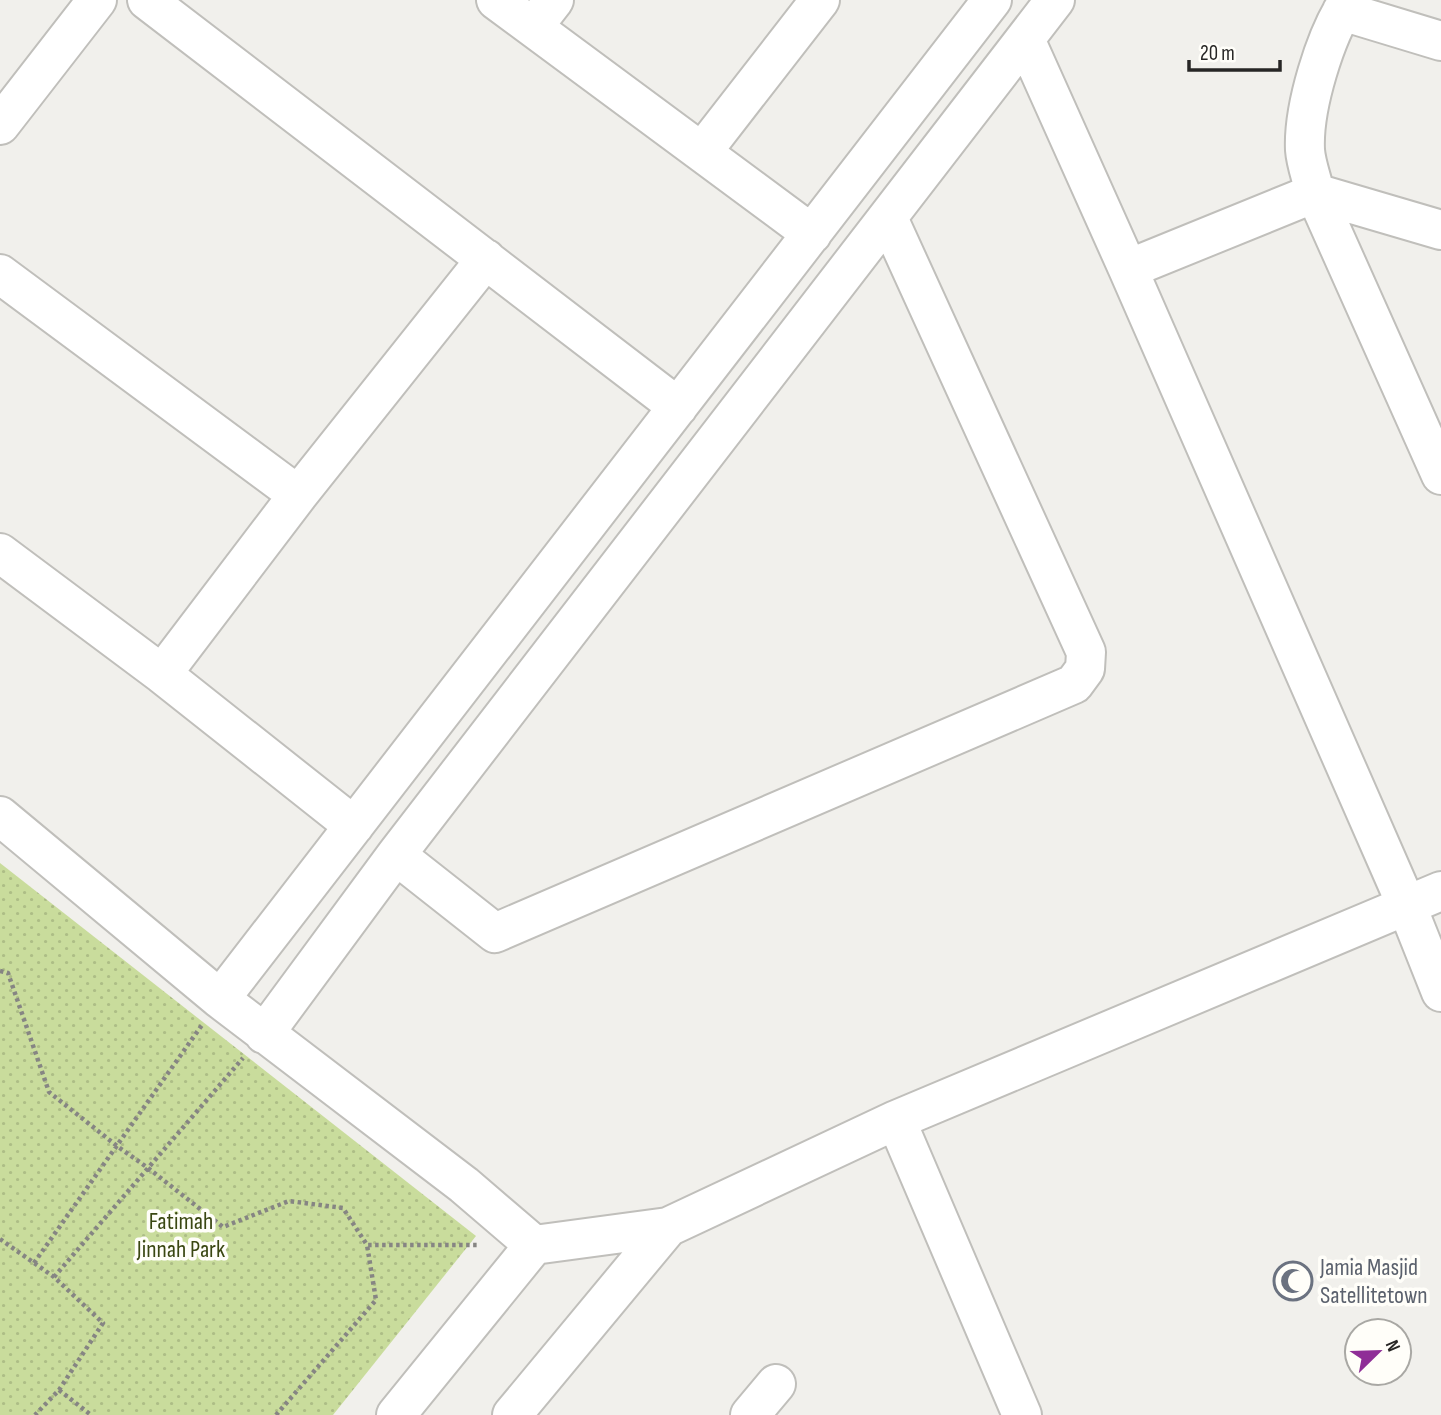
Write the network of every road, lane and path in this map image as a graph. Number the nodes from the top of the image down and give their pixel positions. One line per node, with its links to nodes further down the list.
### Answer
1 (97, 0): 11 (street)
2 (146, 0): 17 (street)
3 (496, 0): 8 (street)
4 (820, 0): 12 (street)
5 (992, 0): 16 (street)
6 (1055, 0): 9 (street)
7 (1346, 5): 10 (street); 13 (street)
8 (544, 14): 12 (street)
9 (1025, 39): 14 (street); 18 (street)
10 (1441, 41)
11 (0, 125)
12 (702, 152): 16 (street)
13 (1315, 192): 15 (street); 18 (street); 21 (street)
14 (888, 218): 27 (street); 27 (street)
15 (1441, 230)
16 (812, 234): 20 (street)
17 (486, 259): 20 (street); 22 (street)
18 (1128, 270): 29 (street)
19 (0, 274): 22 (street)
20 (678, 407): 26 (street)
21 (1441, 475)
22 (298, 495): 24 (street)
23 (5, 568): 24 (street)
24 (162, 674): 26 (street)
25 (0, 816): 32 (street)
26 (354, 826): 32 (street)
27 (396, 855): 33 (street)
28 (1441, 891): 29 (street)
29 (1406, 904): 31 (street); 34 (street)
30 (0, 971): 35 (path)
31 (1441, 992)
32 (220, 999): 33 (street); 35 (path)
33 (264, 1034): 36 (path); 40 (street)
34 (896, 1120): 37 (street); 51 (street)
35 (117, 1146): 36 (path); 41 (path)
36 (148, 1168): 39 (path); 42 (path)
37 (668, 1227): 40 (street); 49 (street)
38 (0, 1240): 41 (path)
39 (367, 1245): 40 (path); 47 (path)
40 (534, 1245): 48 (street)
41 (34, 1263): 42 (path)
42 (54, 1277): 44 (path)
43 (776, 1384): 50 (street)
44 (59, 1390): 45 (path); 46 (path)
45 (35, 1415)
46 (91, 1415)
47 (276, 1415)
48 (396, 1415)
49 (512, 1415)
50 (750, 1415)
51 (1022, 1415)

